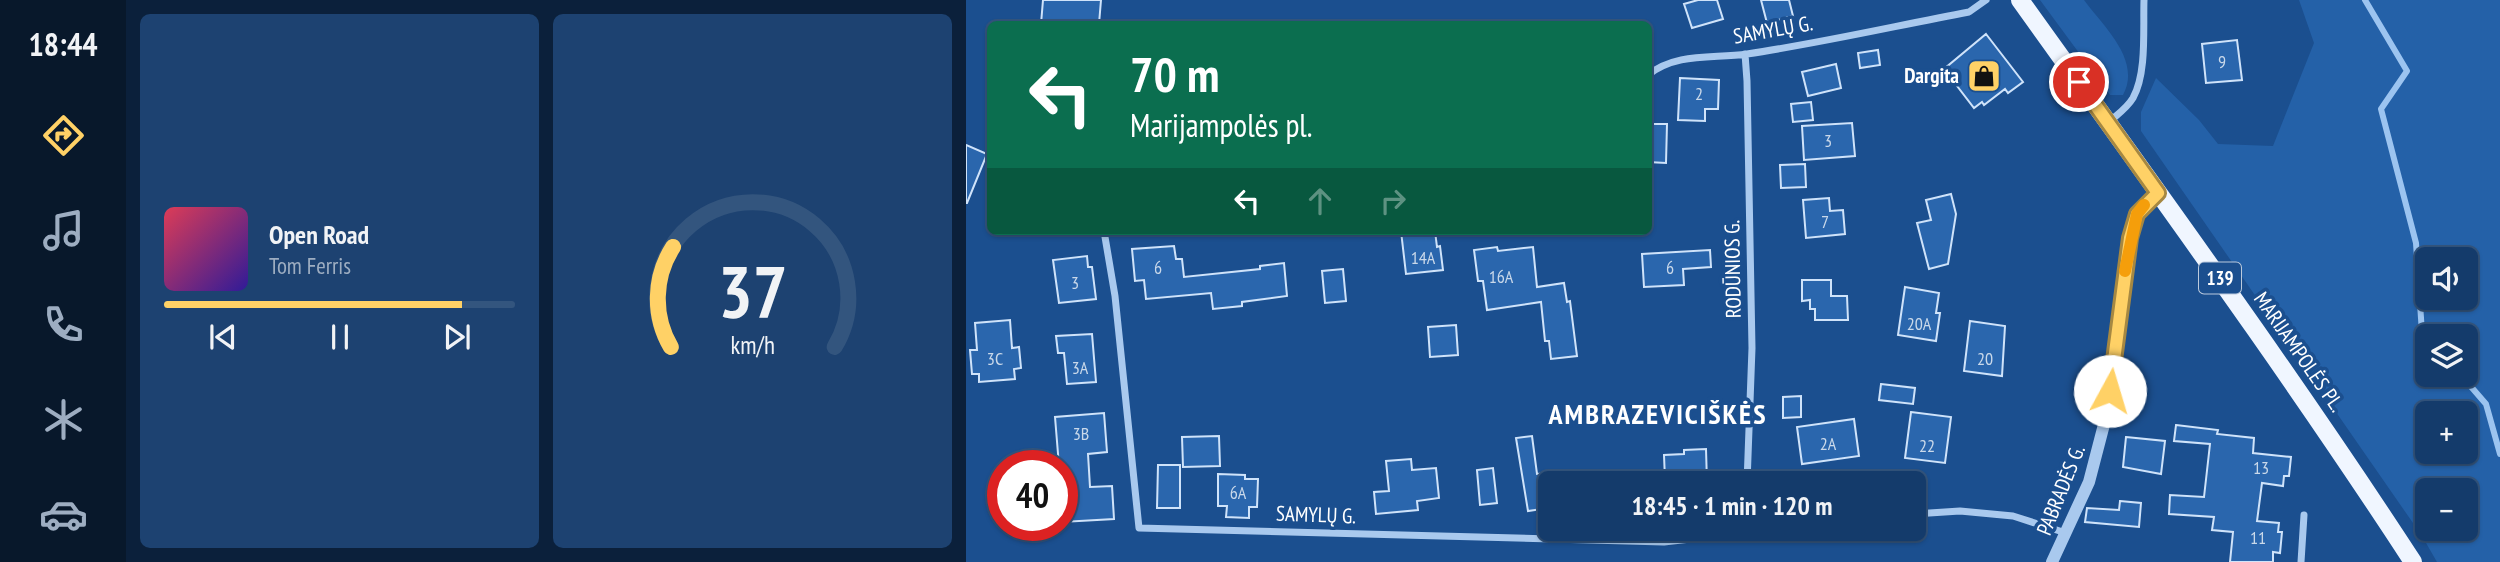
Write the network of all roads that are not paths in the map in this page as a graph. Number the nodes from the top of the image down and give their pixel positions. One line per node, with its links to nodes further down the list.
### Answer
1 (1986, 0): 4 (street, SAMYLŲ G.)
2 (2020, 0): 6 (main road, MARIJAMPOLĖS PL. / 139)
3 (2144, 0): 6 (street)
4 (1745, 54): 5 (street, SAMYLŲ G.); 9 (street, RODŪNIOS G.)
5 (1652, 73)
6 (2108, 122): 7 (main road, MARIJAMPOLĖS PL. / 139)
7 (2158, 193): 12 (street, PABRADĖS G.); 18 (main road, MARIJAMPOLĖS PL. / 139)
8 (1105, 235): 13 (street, SAMYLŲ G.)
9 (1748, 471)
10 (1926, 513): 12 (street)
11 (2304, 515): 17 (street)
12 (2066, 533): 16 (street, PABRADĖS G.)
13 (1538, 539)
14 (1626, 541): 15 (street, SAMYLŲ G.)
15 (1672, 541)
16 (2052, 562)
17 (2301, 562)
18 (2413, 562)

